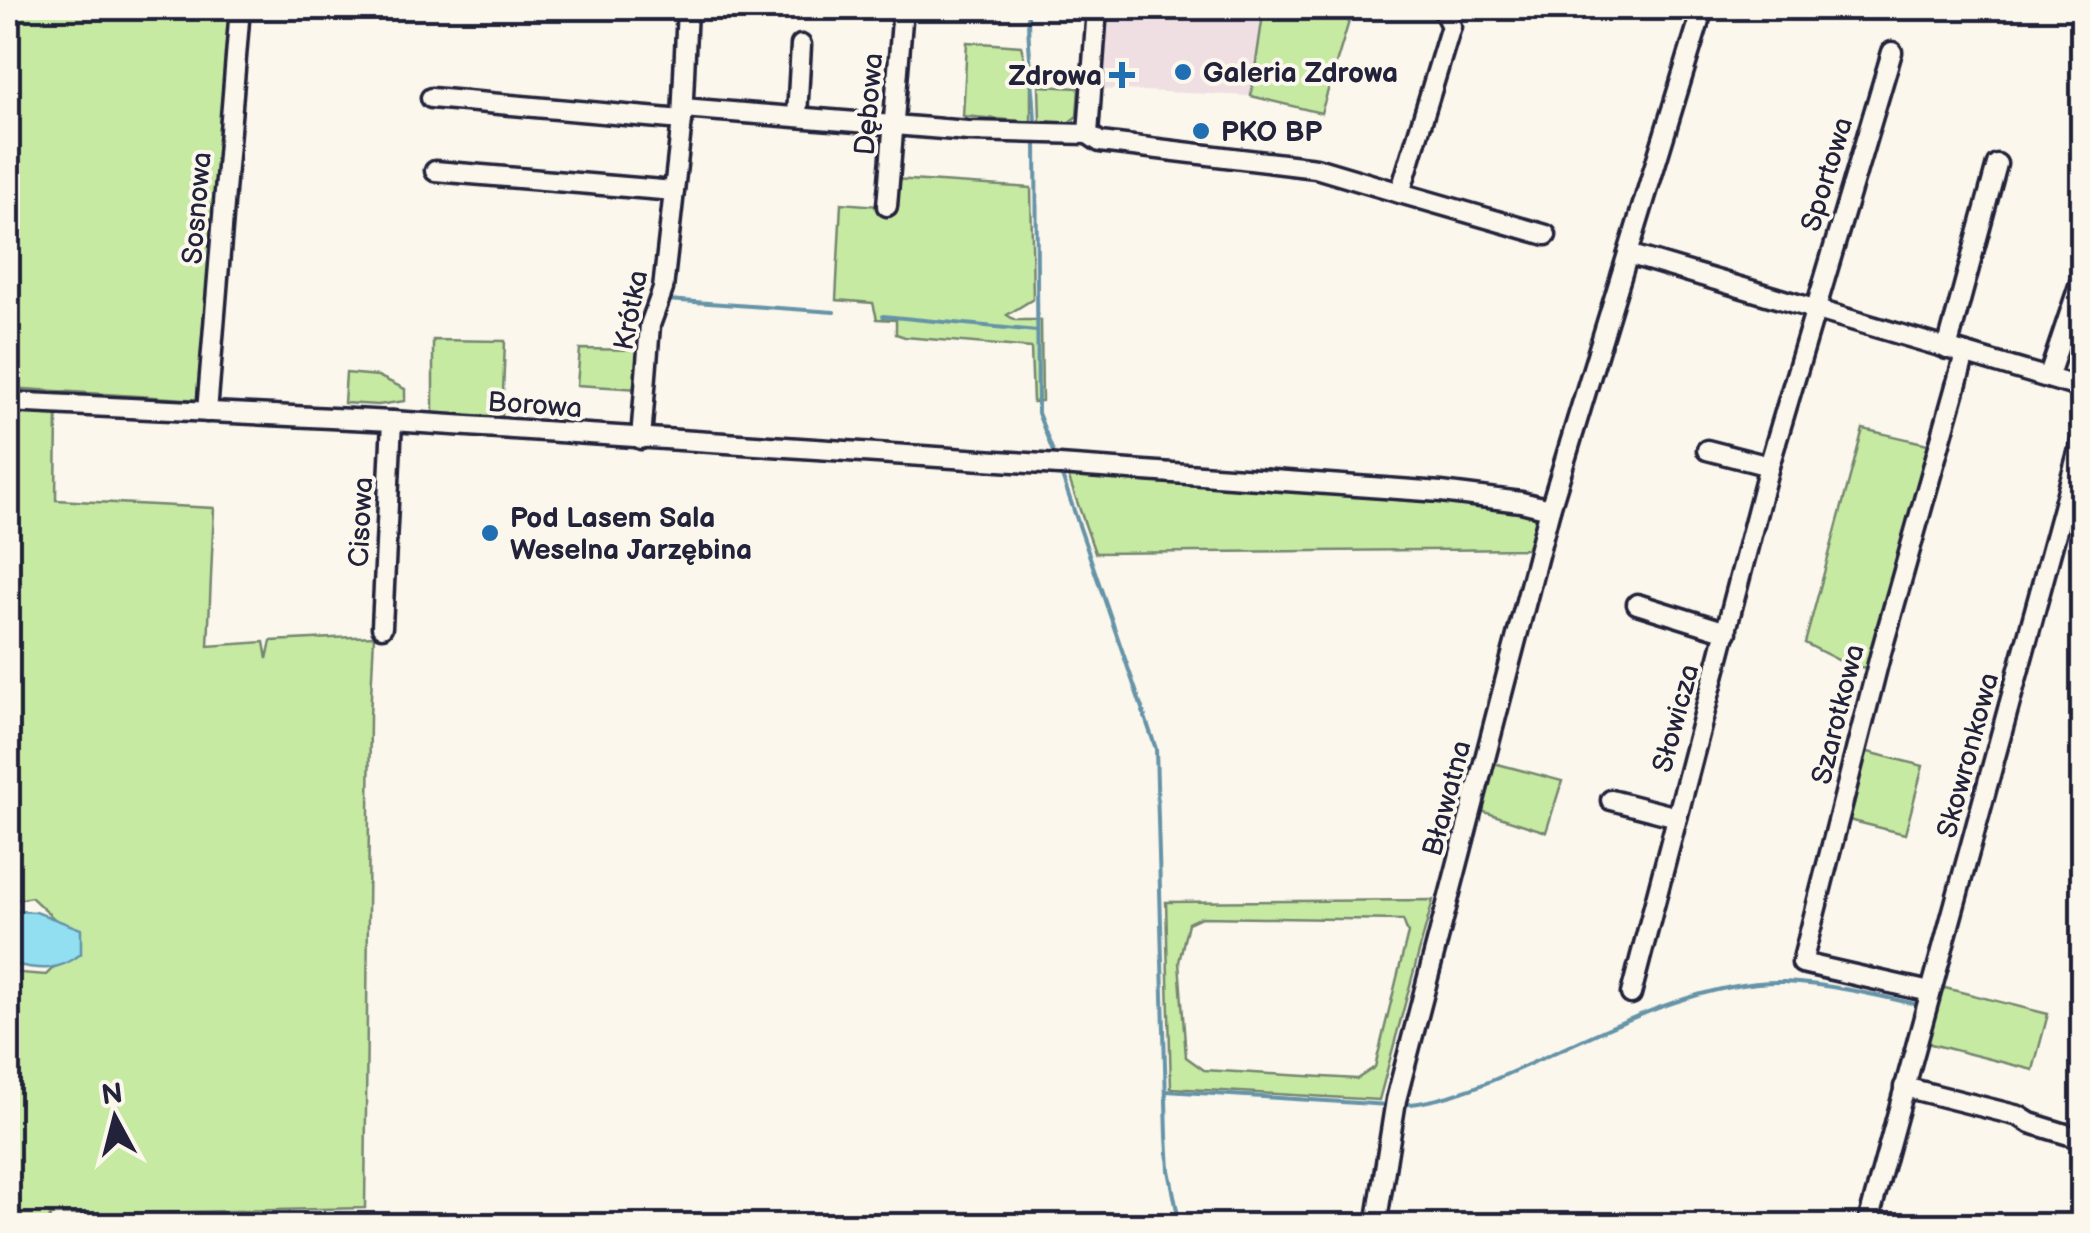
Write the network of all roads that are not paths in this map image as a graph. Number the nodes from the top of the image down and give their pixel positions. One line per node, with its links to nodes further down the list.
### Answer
1 (240, 8): 27 (street, Sosnowa)
2 (687, 8): 10 (street, Krótka)
3 (903, 8): 12 (street, Dębowa)
4 (1097, 8): 13 (street)
5 (1442, 8): 17 (street)
6 (1703, 8): 20 (street, Bławatna)
7 (801, 45): 11 (street)
8 (1892, 52): 22 (street, Sportowa)
9 (431, 98): 10 (street)
10 (682, 114): 11 (street); 16 (street, Krótka)
11 (797, 116): 12 (street)
12 (894, 126): 13 (street); 18 (street, Dębowa)
13 (1088, 134): 17 (street)
14 (1996, 164): 23 (street)
15 (435, 171): 16 (street)
16 (674, 192): 29 (street, Krótka)
17 (1400, 194): 19 (street)
18 (887, 206)
19 (1546, 234)
20 (1628, 254): 22 (street); 33 (street, Bławatna)
21 (2082, 277): 24 (street)
22 (1813, 311): 23 (street); 32 (street, Słowicza)
23 (1956, 352): 24 (street); 39 (street, Szarotkowa)
24 (2048, 378): 25 (street)
25 (2082, 388)
26 (8, 402): 27 (street, Borowa)
27 (207, 412): 28 (street, Borowa)
28 (392, 421): 29 (street, Borowa); 35 (street, Cisowa)
29 (641, 438): 33 (street, Borowa)
30 (2082, 438): 39 (street, Skowronkowa)
31 (1707, 450): 32 (street)
32 (1769, 466): 36 (street, Słowicza)
33 (1550, 509): 44 (street, Bławatna)
34 (1637, 604): 36 (street)
35 (382, 627)
36 (1726, 632): 38 (street, Słowicza)
37 (1610, 800): 38 (street, Słowicza)
38 (1677, 817): 40 (street, Słowicza)
39 (1930, 992): 41 (street, Skowronkowa)
40 (1631, 994)
41 (1904, 1088): 42 (street); 45 (street, Skowronkowa)
42 (2082, 1138)
43 (2082, 1217): 46 (street)
44 (1376, 1226)
45 (1868, 1226)
46 (2080, 1226)

